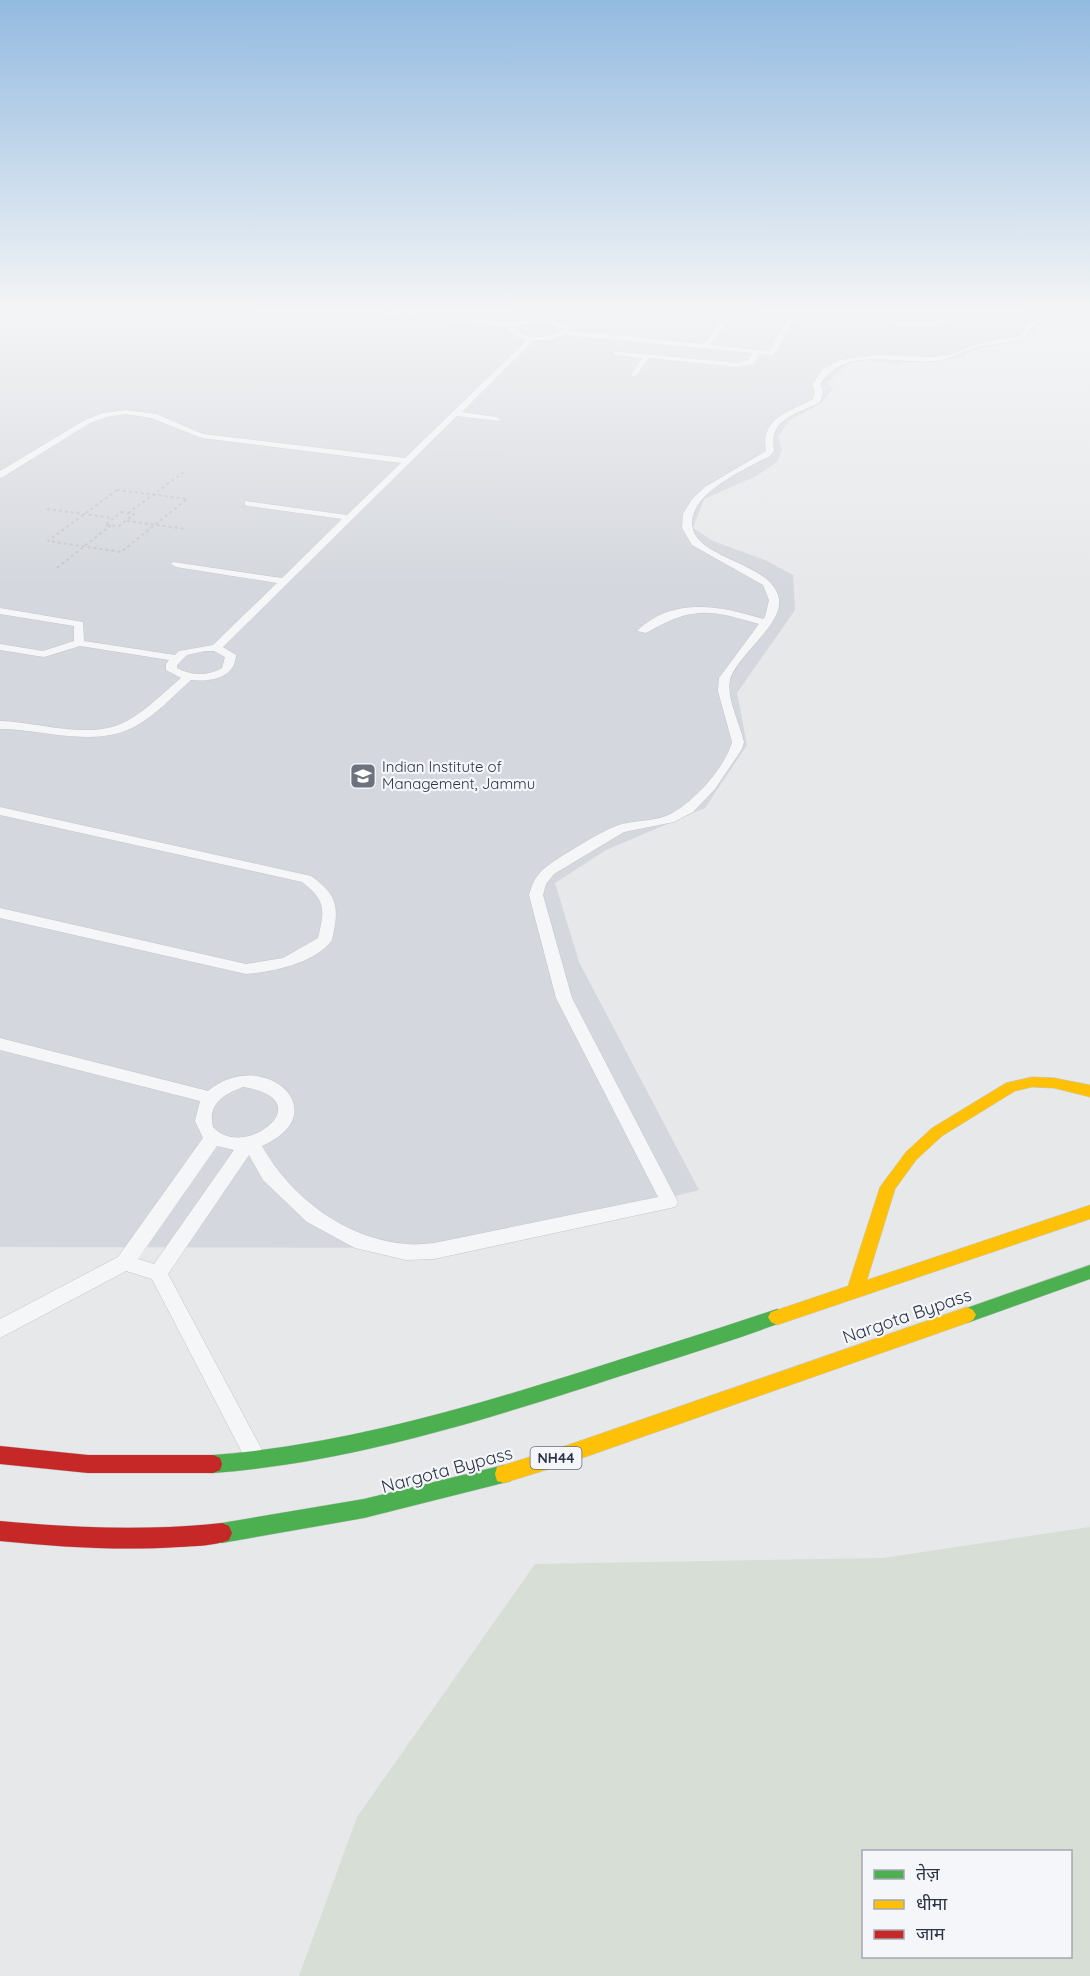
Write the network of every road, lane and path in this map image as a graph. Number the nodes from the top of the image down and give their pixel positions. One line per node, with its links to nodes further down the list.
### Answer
1 (471, 400): 3 (lane)
2 (817, 400): 24 (lane)
3 (457, 414): 4 (lane); 5 (lane)
4 (496, 419)
5 (408, 461): 7 (lane); 14 (lane)
6 (184, 472): 8 (path)
7 (0, 475)
8 (153, 495): 11 (path); 12 (path); 17 (path)
9 (248, 503): 14 (lane)
10 (48, 509): 12 (path)
11 (128, 513): 13 (path); 15 (path)
12 (84, 514): 13 (path); 19 (path)
13 (113, 518): 16 (path)
14 (351, 518): 22 (lane)
15 (126, 521): 16 (path); 17 (path)
16 (111, 525): 19 (path)
17 (155, 525): 18 (path); 19 (path)
18 (186, 529)
19 (84, 546): 21 (path)
20 (176, 564): 22 (lane)
21 (57, 568)
22 (285, 581): 28 (lane)
23 (0, 611): 26 (lane)
24 (766, 623): 25 (lane); 38 (lane)
25 (642, 631)
26 (79, 643): 27 (lane); 29 (lane)
27 (0, 647)
28 (216, 648): 29 (lane); 30 (lane)
29 (175, 658): 30 (lane)
30 (187, 678): 31 (lane)
31 (0, 725)
32 (0, 811): 33 (lane)
33 (0, 913)
34 (0, 1044): 36 (lane)
35 (1090, 1091): 43 (main road)
36 (210, 1098): 37 (lane); 38 (lane)
37 (213, 1138): 38 (lane); 40 (lane)
38 (249, 1144): 42 (lane)
39 (1090, 1212): 43 (main road)
40 (125, 1263): 42 (lane); 44 (lane)
41 (1090, 1272): 47 (main road, Nargota Bypass / NH44)
42 (158, 1273): 46 (lane)
43 (855, 1290): 46 (main road)
44 (0, 1329)
45 (0, 1455): 46 (main road)
46 (257, 1460)
47 (0, 1531)

